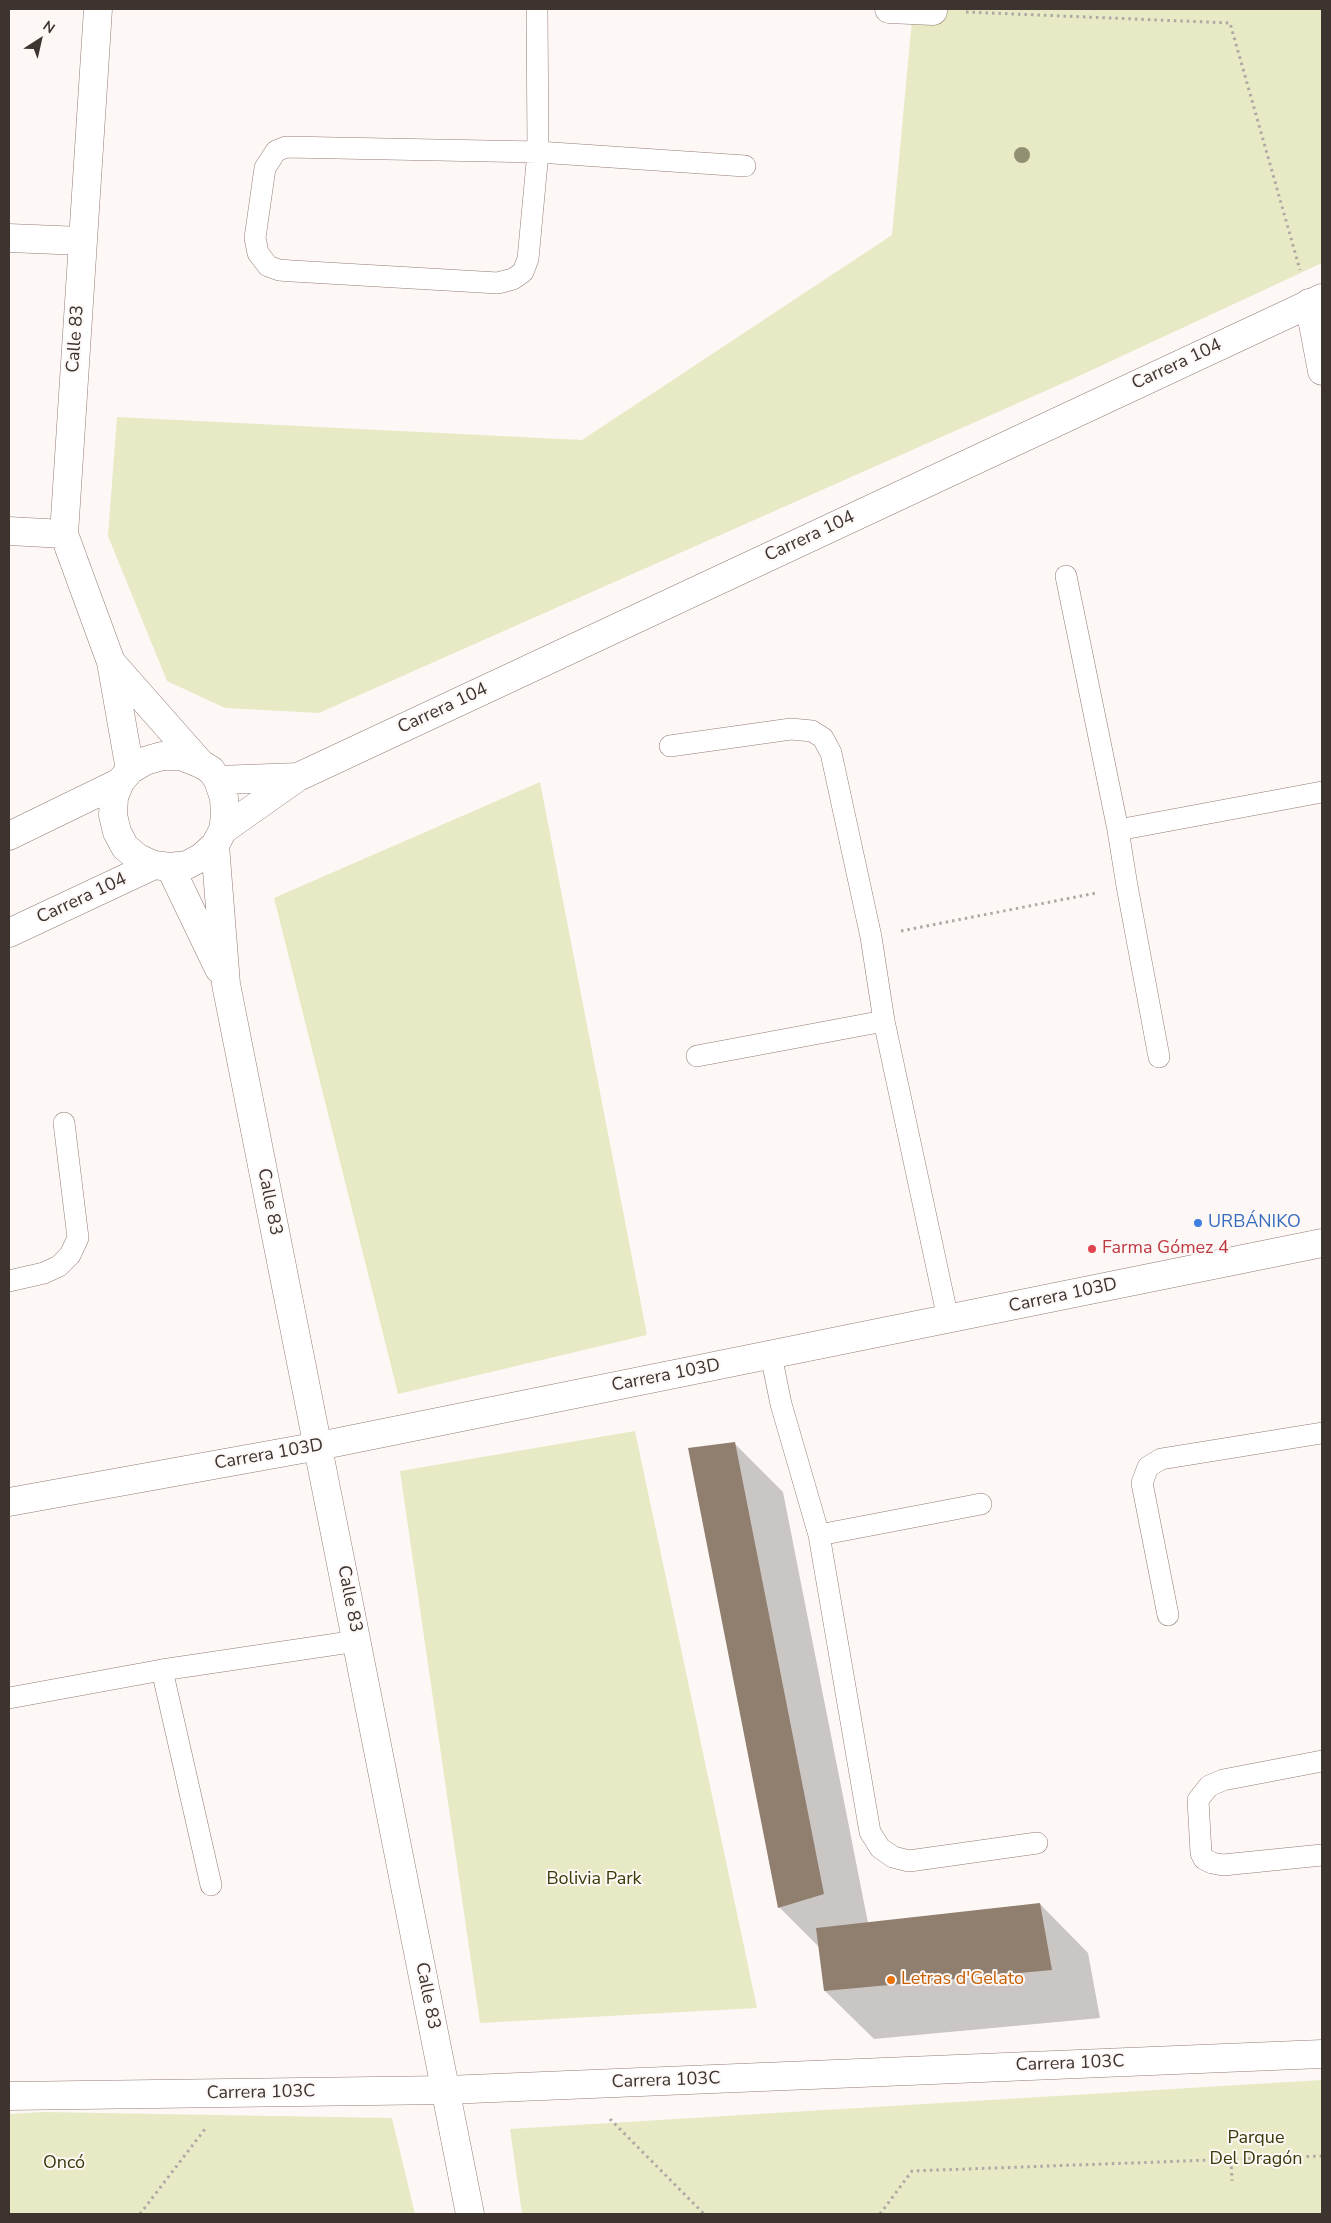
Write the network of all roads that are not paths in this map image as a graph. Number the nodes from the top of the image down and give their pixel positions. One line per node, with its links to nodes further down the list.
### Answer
1 (98, 9): 8 (street, Calle 83)
2 (537, 9): 5 (lane)
3 (889, 9): 4 (street)
4 (933, 11)
5 (538, 152): 5 (lane); 6 (lane)
6 (745, 166)
7 (9, 238): 8 (street)
8 (82, 241): 12 (street, Calle 83)
9 (1316, 300): 10 (street); 18 (street, Carrera 104)
10 (1322, 371)
11 (9, 531): 12 (street)
12 (64, 534): 14 (street, Calle 83)
13 (1066, 576): 20 (lane)
14 (111, 662): 16 (street, Calle 83); 17 (street, Calle 83)
15 (670, 746): 26 (lane)
16 (210, 772): 17 (street, Carrera 104); 18 (street, Carrera 104); 22 (street)
17 (125, 776): 21 (street, Carrera 104); 23 (street)
18 (298, 778): 22 (street, Carrera 104)
19 (1322, 792): 20 (lane)
20 (1118, 830): 28 (lane)
21 (9, 836)
22 (219, 838): 23 (street); 25 (street, Calle 83)
23 (162, 866): 24 (street, Carrera 104); 25 (street, Calle 83)
24 (9, 933)
25 (226, 984): 35 (street, Calle 83)
26 (884, 1021): 27 (lane); 32 (lane)
27 (697, 1056)
28 (1160, 1057)
29 (64, 1123): 31 (lane)
30 (1322, 1246): 32 (street, Carrera 103D)
31 (9, 1280)
32 (948, 1320): 33 (street, Carrera 103D)
33 (771, 1355): 35 (street, Carrera 103D); 38 (lane)
34 (1322, 1433): 39 (lane)
35 (319, 1446): 36 (street, Carrera 103D); 40 (street, Calle 83)
36 (9, 1502)
37 (981, 1504): 38 (lane)
38 (819, 1535): 44 (lane)
39 (1168, 1616)
40 (357, 1641): 41 (lane); 48 (street, Calle 83)
41 (162, 1670): 42 (lane); 46 (lane)
42 (9, 1698)
43 (1322, 1761): 45 (lane)
44 (1037, 1843)
45 (1322, 1855)
46 (211, 1885)
47 (1322, 2054): 48 (street, Carrera 103C)
48 (446, 2090): 49 (street, Carrera 103C); 50 (street, Calle 83)
49 (9, 2096)
50 (470, 2214)

